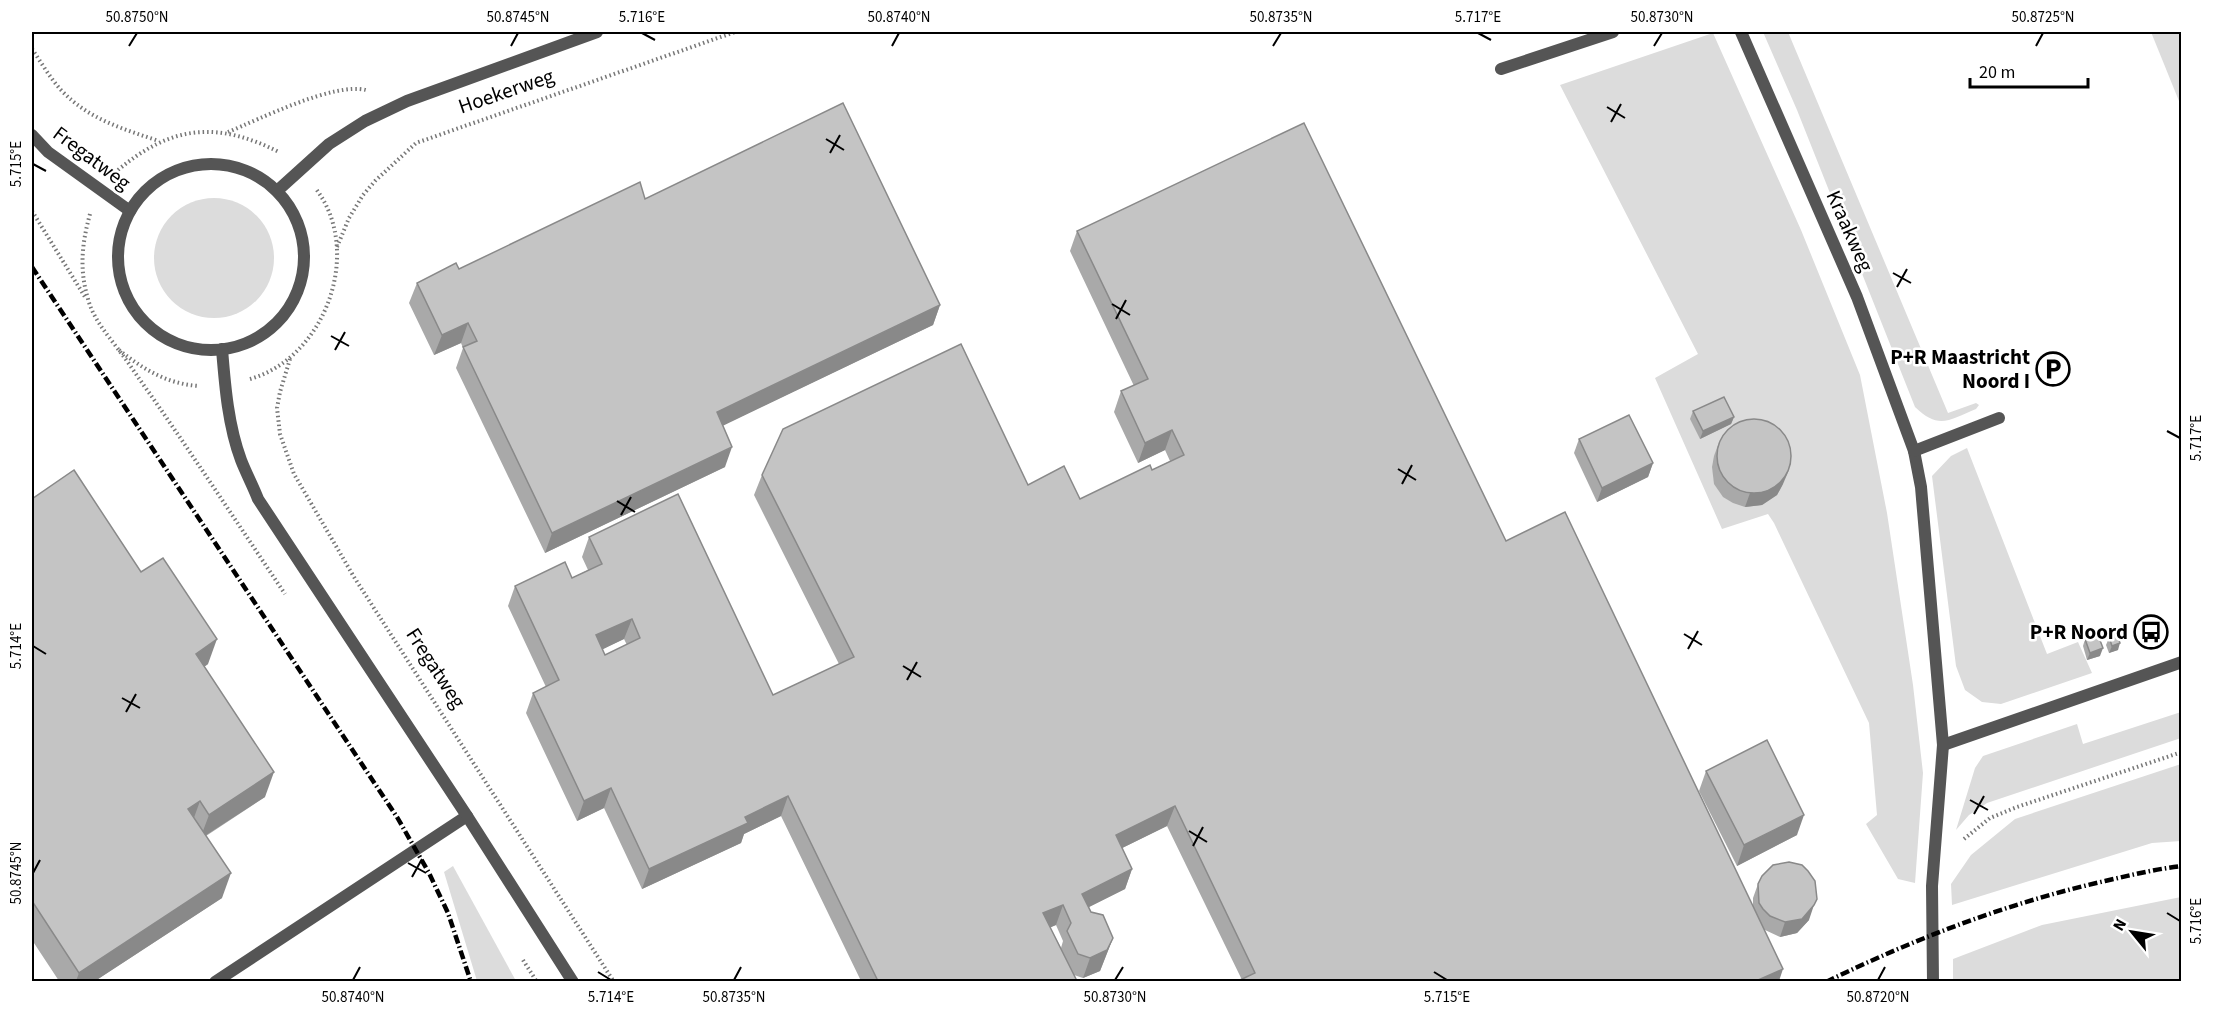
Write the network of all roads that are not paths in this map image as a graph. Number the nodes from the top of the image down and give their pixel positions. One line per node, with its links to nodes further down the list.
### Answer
1 (597, 32): 6 (street, Hoekerweg)
2 (1613, 32): 4 (street)
3 (1741, 32): 10 (street, Kraakweg)
4 (1501, 69)
5 (32, 135): 7 (street, Fregatweg)
6 (277, 191): 7 (street); 8 (street)
7 (130, 211): 8 (street)
8 (222, 350): 13 (street)
9 (1999, 418): 10 (street)
10 (1914, 450): 12 (street, Kraakweg)
11 (2181, 662): 12 (street)
12 (1942, 745): 16 (street, Kraakweg)
13 (467, 816): 14 (street); 15 (street)
14 (215, 981)
15 (573, 981)
16 (1934, 981)

